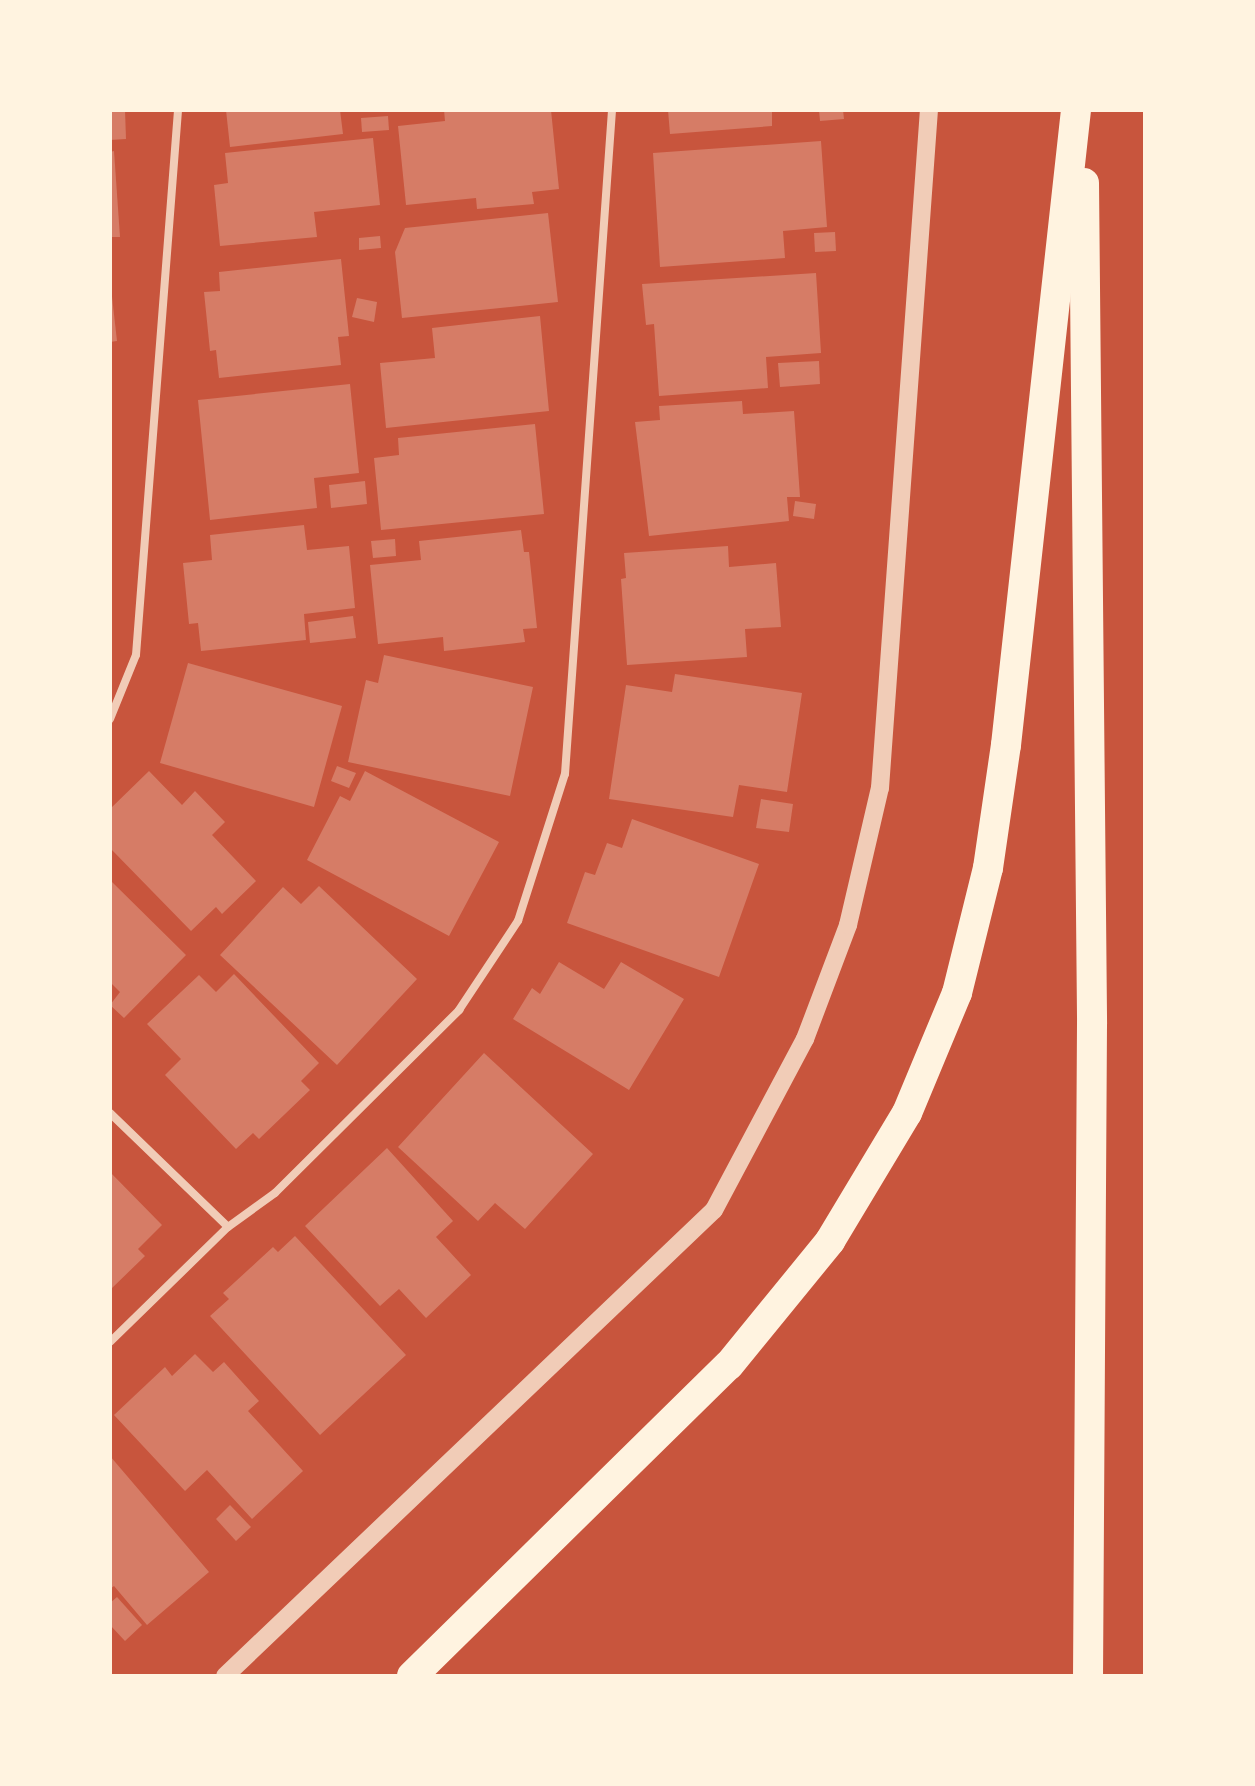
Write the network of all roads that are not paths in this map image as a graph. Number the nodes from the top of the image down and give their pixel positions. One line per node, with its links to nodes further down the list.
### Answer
1 (178, 110): 5 (lane)
2 (612, 110): 7 (lane)
3 (930, 110): 9 (street)
4 (1079, 110): 10 (highway); 11 (highway)
5 (110, 718)
6 (110, 1113): 7 (lane)
7 (228, 1227): 8 (lane)
8 (110, 1342)
9 (224, 1676)
10 (412, 1676)
11 (1088, 1676)

